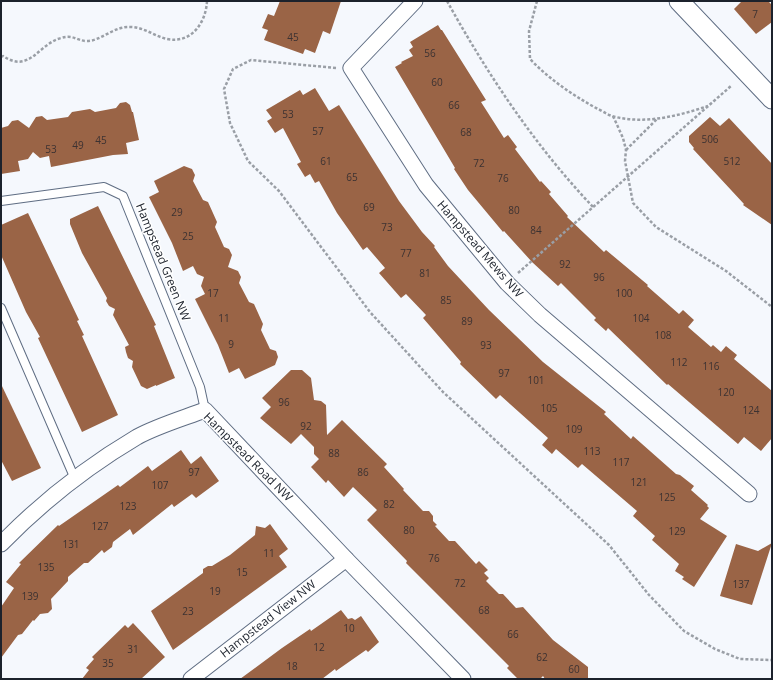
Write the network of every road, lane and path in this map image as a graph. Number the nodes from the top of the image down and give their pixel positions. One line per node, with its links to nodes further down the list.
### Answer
1 (207, 1): 6 (path)
2 (415, 1): 7 (street)
3 (447, 1): 16 (path)
4 (537, 1): 11 (path)
5 (679, 1): 9 (street)
6 (1, 57)
7 (351, 68): 17 (street, Hampstead Mews NW); 25 (path)
8 (732, 86): 10 (path)
9 (769, 91)
10 (710, 105): 12 (path); 14 (path)
11 (613, 116): 12 (path); 13 (path)
12 (658, 119): 13 (path)
13 (626, 150): 14 (path)
14 (628, 178): 16 (path); 18 (path)
15 (1, 201): 20 (lane, Hampstead Green NW)
16 (594, 208): 17 (path)
17 (507, 283): 22 (street, Hampstead Mews NW)
18 (772, 307)
19 (1, 308): 21 (lane)
20 (205, 410): 21 (street, Hampstead Road NW); 24 (street, Hampstead Road NW)
21 (75, 479): 23 (street, Hampstead Road NW)
22 (749, 494)
23 (1, 544)
24 (346, 559): 26 (street, Hampstead View NW); 27 (street, Hampstead Road NW)
25 (772, 660)
26 (191, 679)
27 (463, 679)

